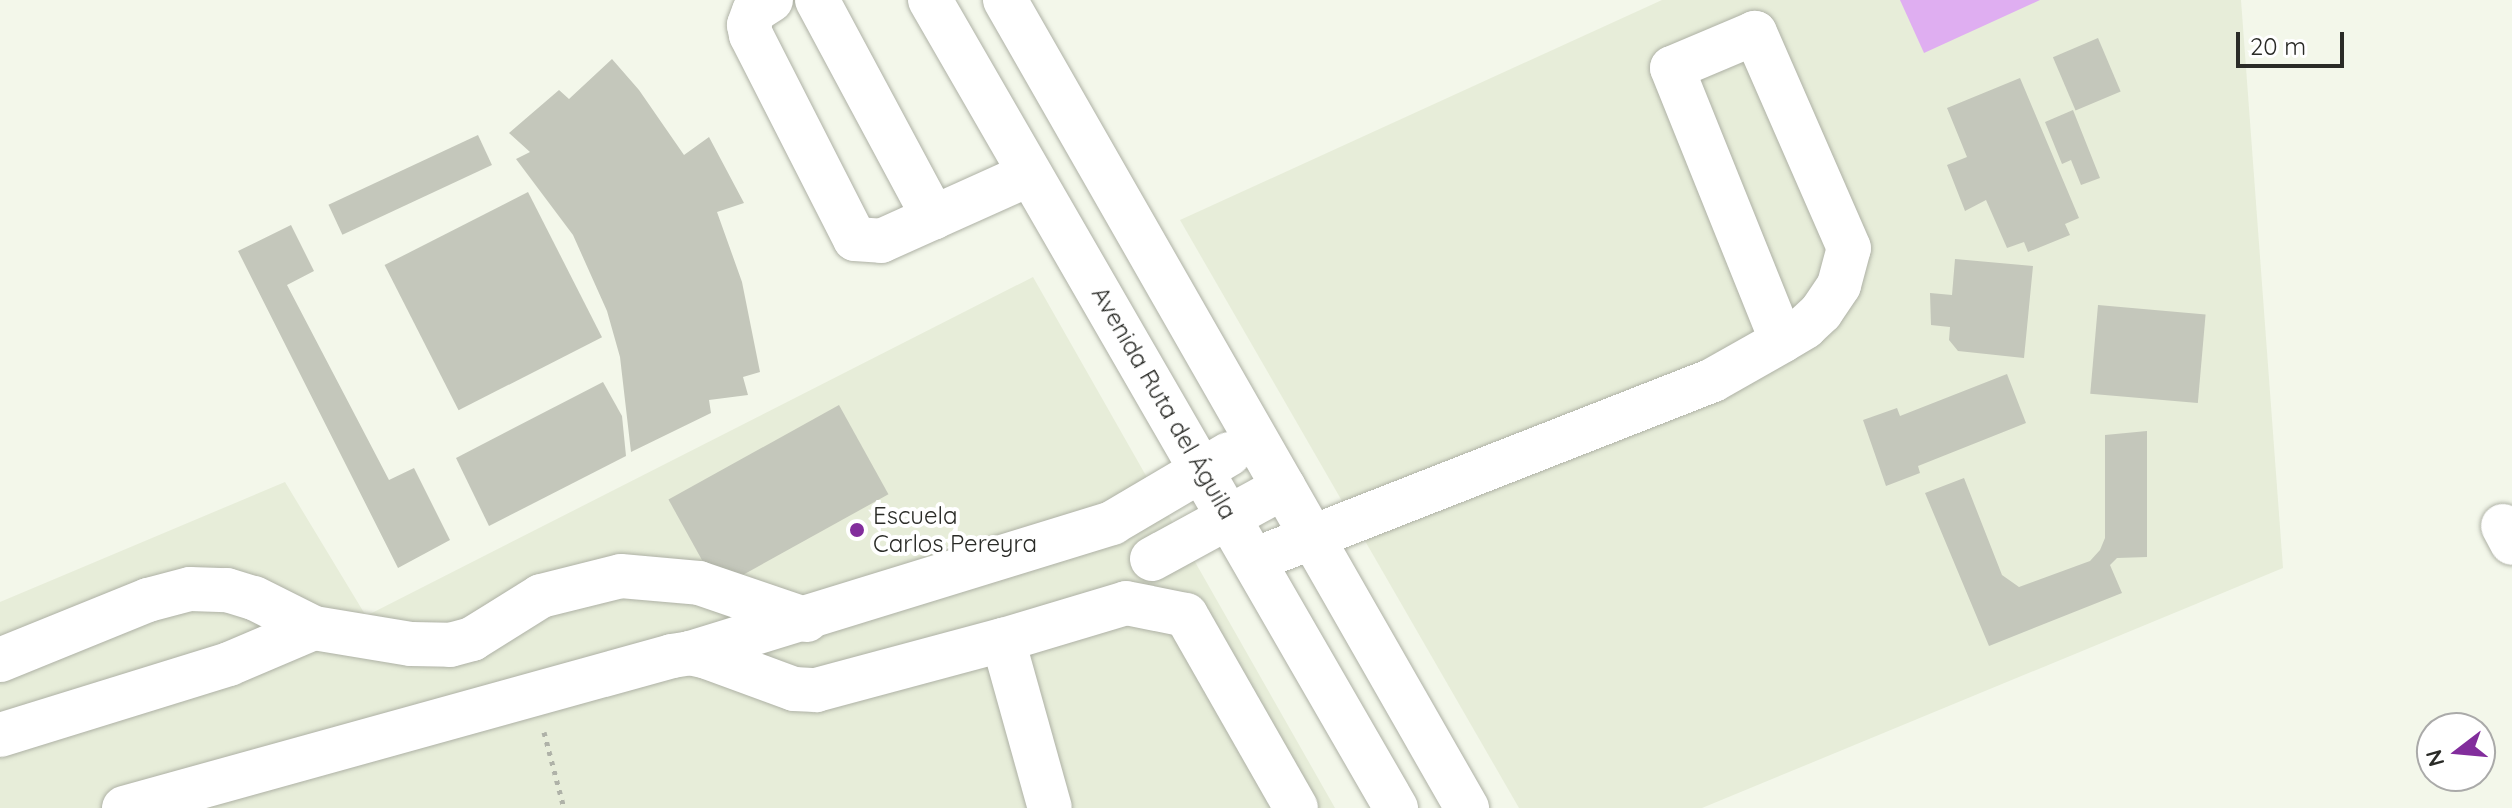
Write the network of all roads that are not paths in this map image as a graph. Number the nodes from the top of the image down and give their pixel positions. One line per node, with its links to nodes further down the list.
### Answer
1 (771, 0): 7 (street)
2 (817, 0): 7 (street)
3 (930, 0): 5 (street, Avenida Ruta del Águila)
4 (1005, 0): 6 (street)
5 (1030, 174): 7 (street); 8 (street, Avenida Ruta del Águila)
6 (1115, 192): 8 (street); 10 (street)
7 (934, 218)
8 (1060, 224): 11 (street, Avenida Ruta del Águila)
9 (1782, 341): 9 (street); 15 (street)
10 (1257, 438): 11 (street); 12 (street)
11 (1203, 470): 13 (street, Avenida Ruta del Águila); 14 (street)
12 (1284, 487): 13 (street); 15 (street)
13 (1231, 519): 16 (street); 17 (street, Avenida Ruta del Águila)
14 (1112, 523): 16 (street); 19 (street)
15 (1312, 536): 17 (street); 31 (street)
16 (1152, 559): 18 (street)
17 (1254, 560): 30 (street, Avenida Ruta del Águila)
18 (1186, 615): 21 (street); 24 (street)
19 (807, 620): 20 (street); 22 (street)
20 (314, 628): 23 (street); 25 (street)
21 (1003, 640): 22 (street); 27 (street)
22 (690, 653): 26 (street)
23 (0, 660)
24 (1239, 709): 28 (street); 29 (street)
25 (0, 735)
26 (124, 808)
27 (1050, 808)
28 (1265, 808)
29 (1296, 808)
30 (1396, 808)
31 (1467, 808)

